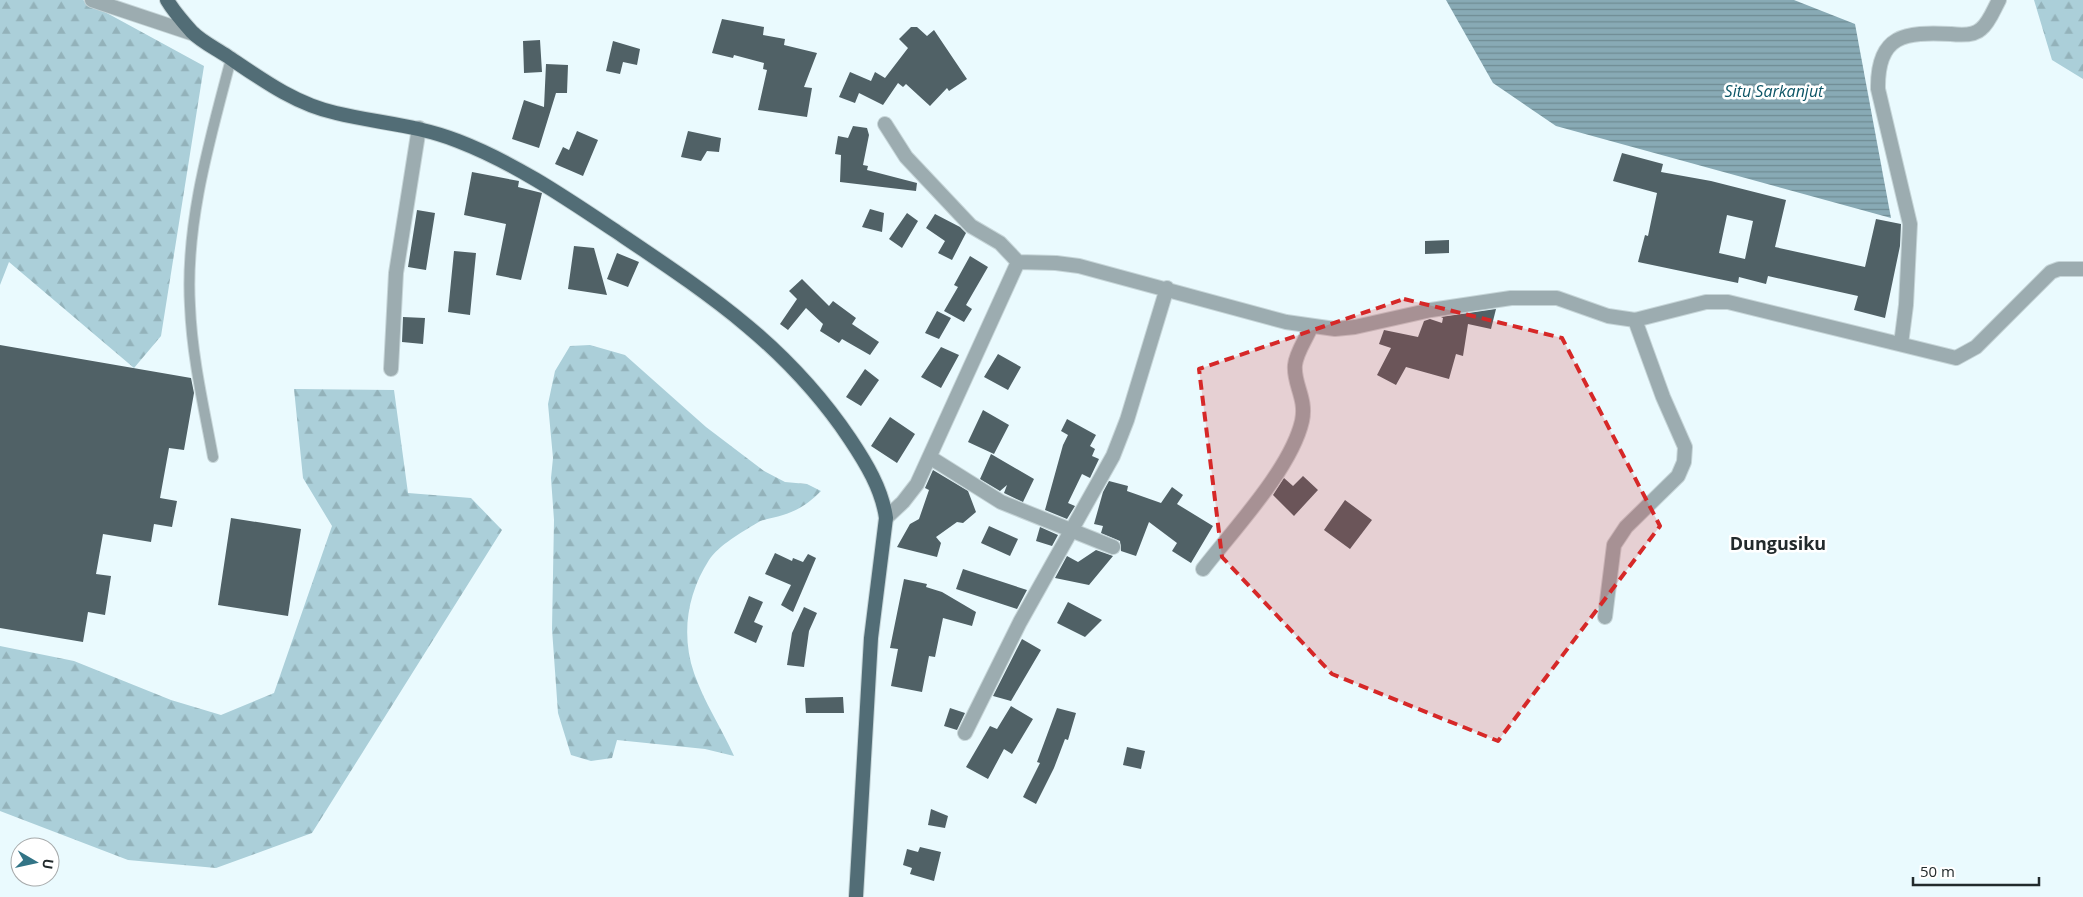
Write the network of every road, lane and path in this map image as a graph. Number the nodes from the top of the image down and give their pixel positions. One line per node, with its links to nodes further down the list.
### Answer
1 (92, 0): 4 (street)
2 (166, 0): 4 (main road)
3 (1999, 0): 13 (street)
4 (194, 34): 5 (main road)
5 (232, 59): 7 (main road); 15 (lane)
6 (885, 124): 8 (street)
7 (419, 128): 14 (street); 17 (main road)
8 (1018, 262): 10 (street); 16 (street)
9 (2083, 269): 13 (street)
10 (1168, 288): 12 (street); 18 (street)
11 (1635, 320): 12 (street); 13 (street); 21 (street)
12 (1311, 327): 20 (street)
13 (1901, 344)
14 (390, 369)
15 (213, 457)
16 (930, 458): 17 (street); 18 (street)
17 (886, 518): 23 (main road)
18 (1071, 532): 19 (street); 22 (street)
19 (1113, 547)
20 (1203, 570)
21 (1605, 617)
22 (965, 733)
23 (856, 897)

